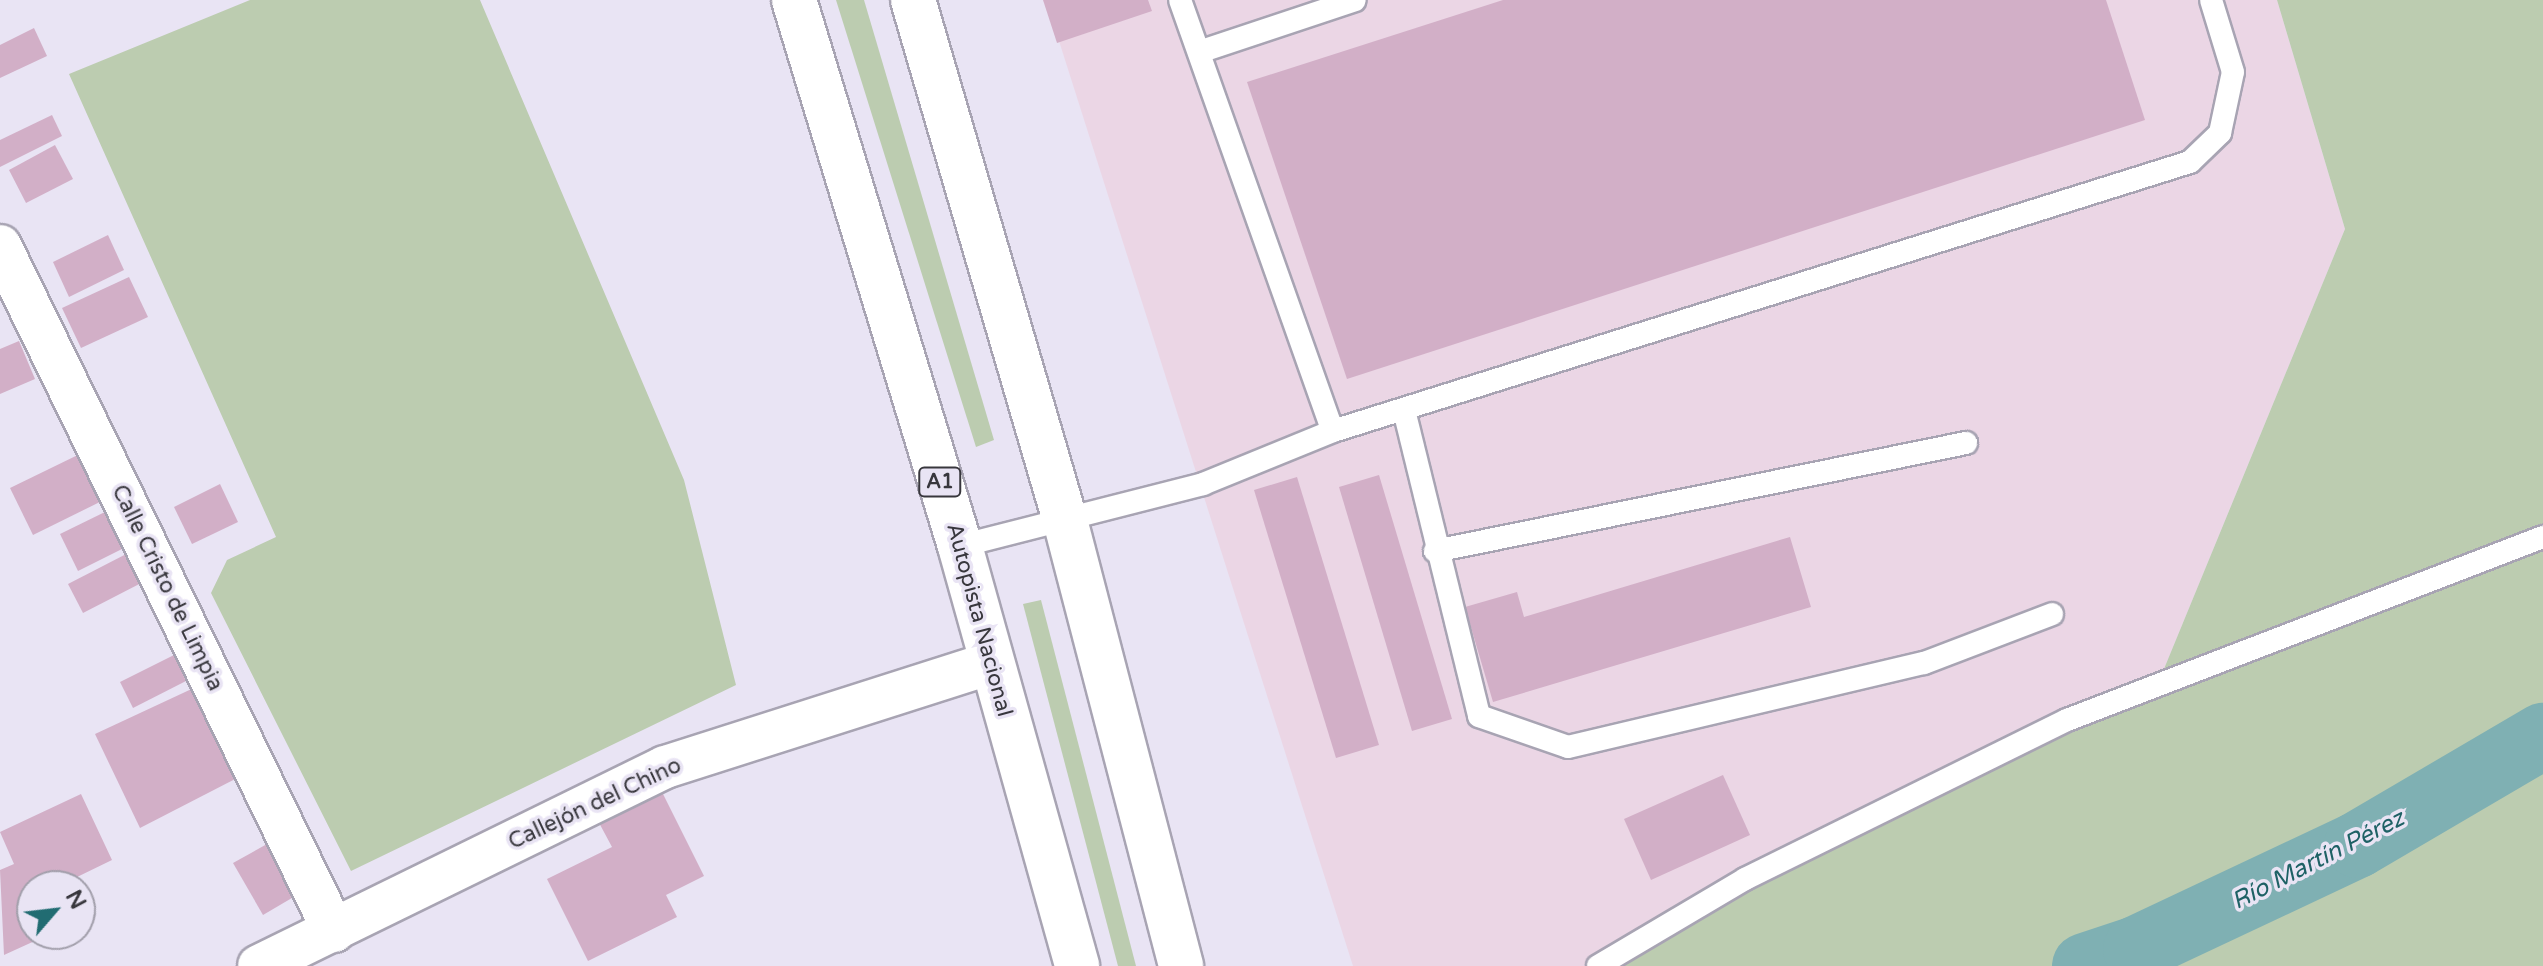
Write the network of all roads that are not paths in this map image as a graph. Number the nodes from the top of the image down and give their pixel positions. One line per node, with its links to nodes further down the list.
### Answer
1 (794, 0): 13 (highway, Autopista Nacional / A1)
2 (913, 0): 11 (highway)
3 (1180, 0): 6 (lane)
4 (1355, 0): 6 (lane)
5 (2211, 0): 8 (lane)
6 (1199, 52): 9 (lane)
7 (0, 246): 17 (street, Calle Cristo de Limpia)
8 (1404, 410): 9 (lane); 14 (lane)
9 (1333, 431): 11 (lane)
10 (1966, 443): 14 (lane)
11 (1065, 520): 13 (lane); 20 (highway)
12 (2543, 537): 21 (lane)
13 (960, 546): 16 (highway, Autopista Nacional / A1)
14 (1435, 551): 15 (lane)
15 (2052, 614)
16 (991, 663): 17 (street, Callejón del Chino); 19 (highway, Autopista Nacional / A1)
17 (334, 931): 18 (street, Callejón del Chino)
18 (259, 966)
19 (1077, 966)
20 (1181, 966)
21 (1598, 966)

